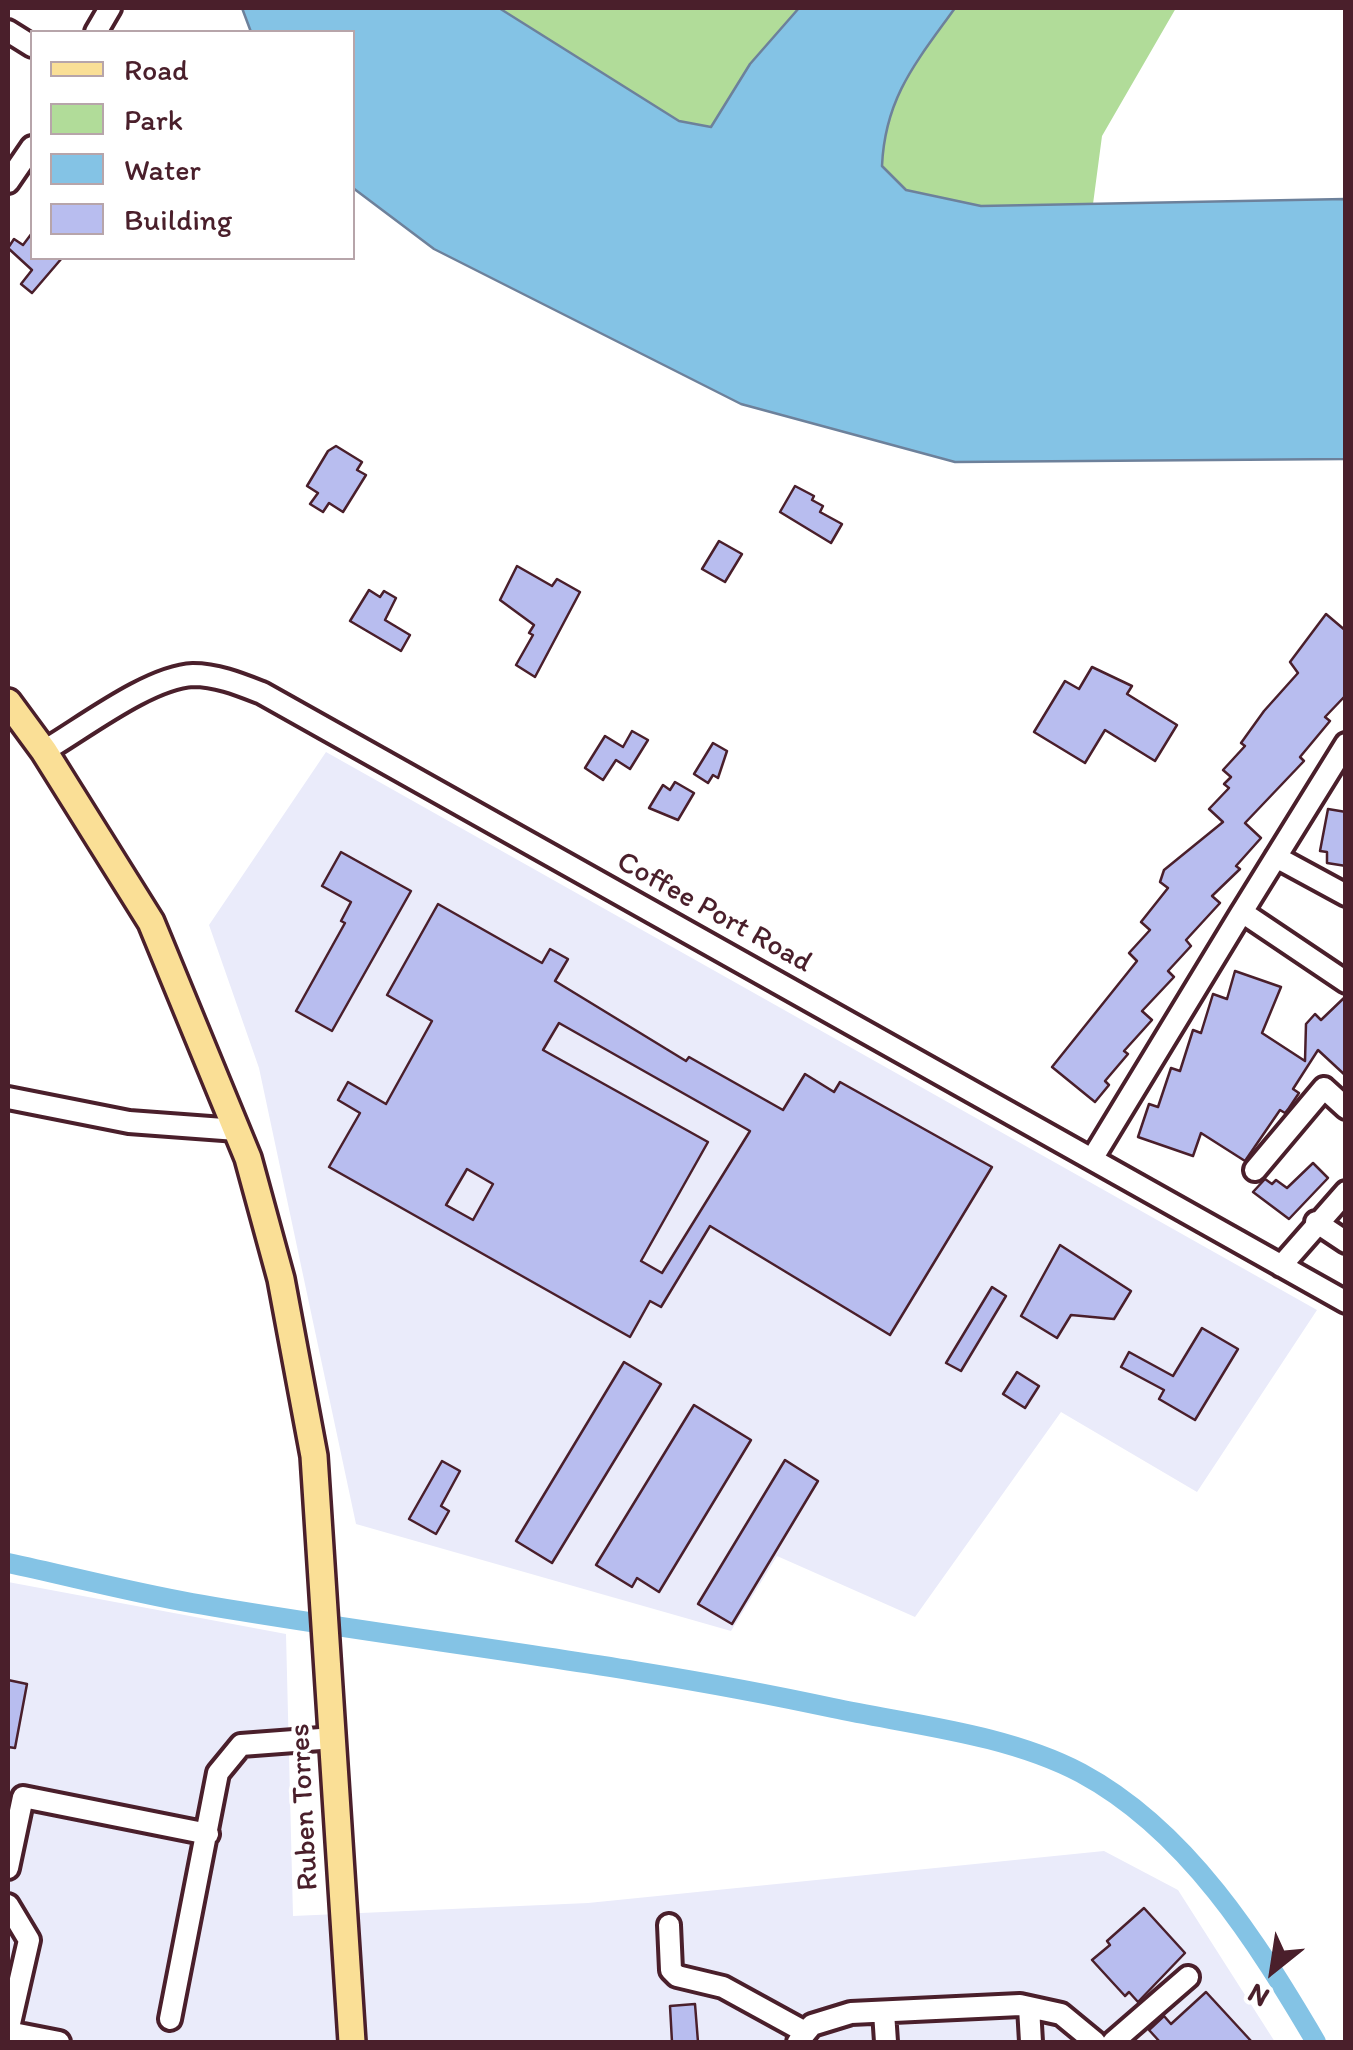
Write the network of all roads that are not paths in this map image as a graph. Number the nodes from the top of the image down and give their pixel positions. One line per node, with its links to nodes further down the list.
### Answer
1 (110, 8): 2 (street)
2 (97, 30)
3 (8, 32): 4 (street)
4 (30, 45)
5 (30, 150): 6 (street)
6 (8, 182)
7 (8, 702): 9 (main road, Ruben Torres)
8 (1346, 744): 10 (street)
9 (44, 752): 16 (main road, Ruben Torres); 17 (street, Coffee Port Road)
10 (1276, 857): 11 (street); 12 (street)
11 (1346, 895)
12 (1242, 912): 13 (street); 17 (street)
13 (1346, 982)
14 (8, 1098): 16 (street)
15 (1346, 1108): 18 (street)
16 (236, 1130): 24 (main road, Ruben Torres)
17 (1092, 1160): 22 (street, Coffee Port Road)
18 (1255, 1170)
19 (1346, 1192): 20 (street)
20 (1316, 1222): 21 (street); 22 (street)
21 (1346, 1242)
22 (1282, 1266): 23 (street, Coffee Port Road)
23 (1346, 1302)
24 (334, 1738): 25 (street); 36 (main road, Ruben Torres)
25 (208, 1834): 26 (street); 32 (street)
26 (8, 1868)
27 (8, 1905): 33 (street)
28 (668, 1925): 34 (street)
29 (1188, 1977): 40 (street)
30 (1028, 2007): 31 (street); 38 (street); 39 (street)
31 (884, 2012): 34 (street); 37 (street)
32 (170, 2019)
33 (8, 2032): 35 (street)
34 (802, 2037)
35 (59, 2042)
36 (352, 2042)
37 (886, 2042)
38 (1031, 2042)
39 (1096, 2042)
40 (1113, 2042)

